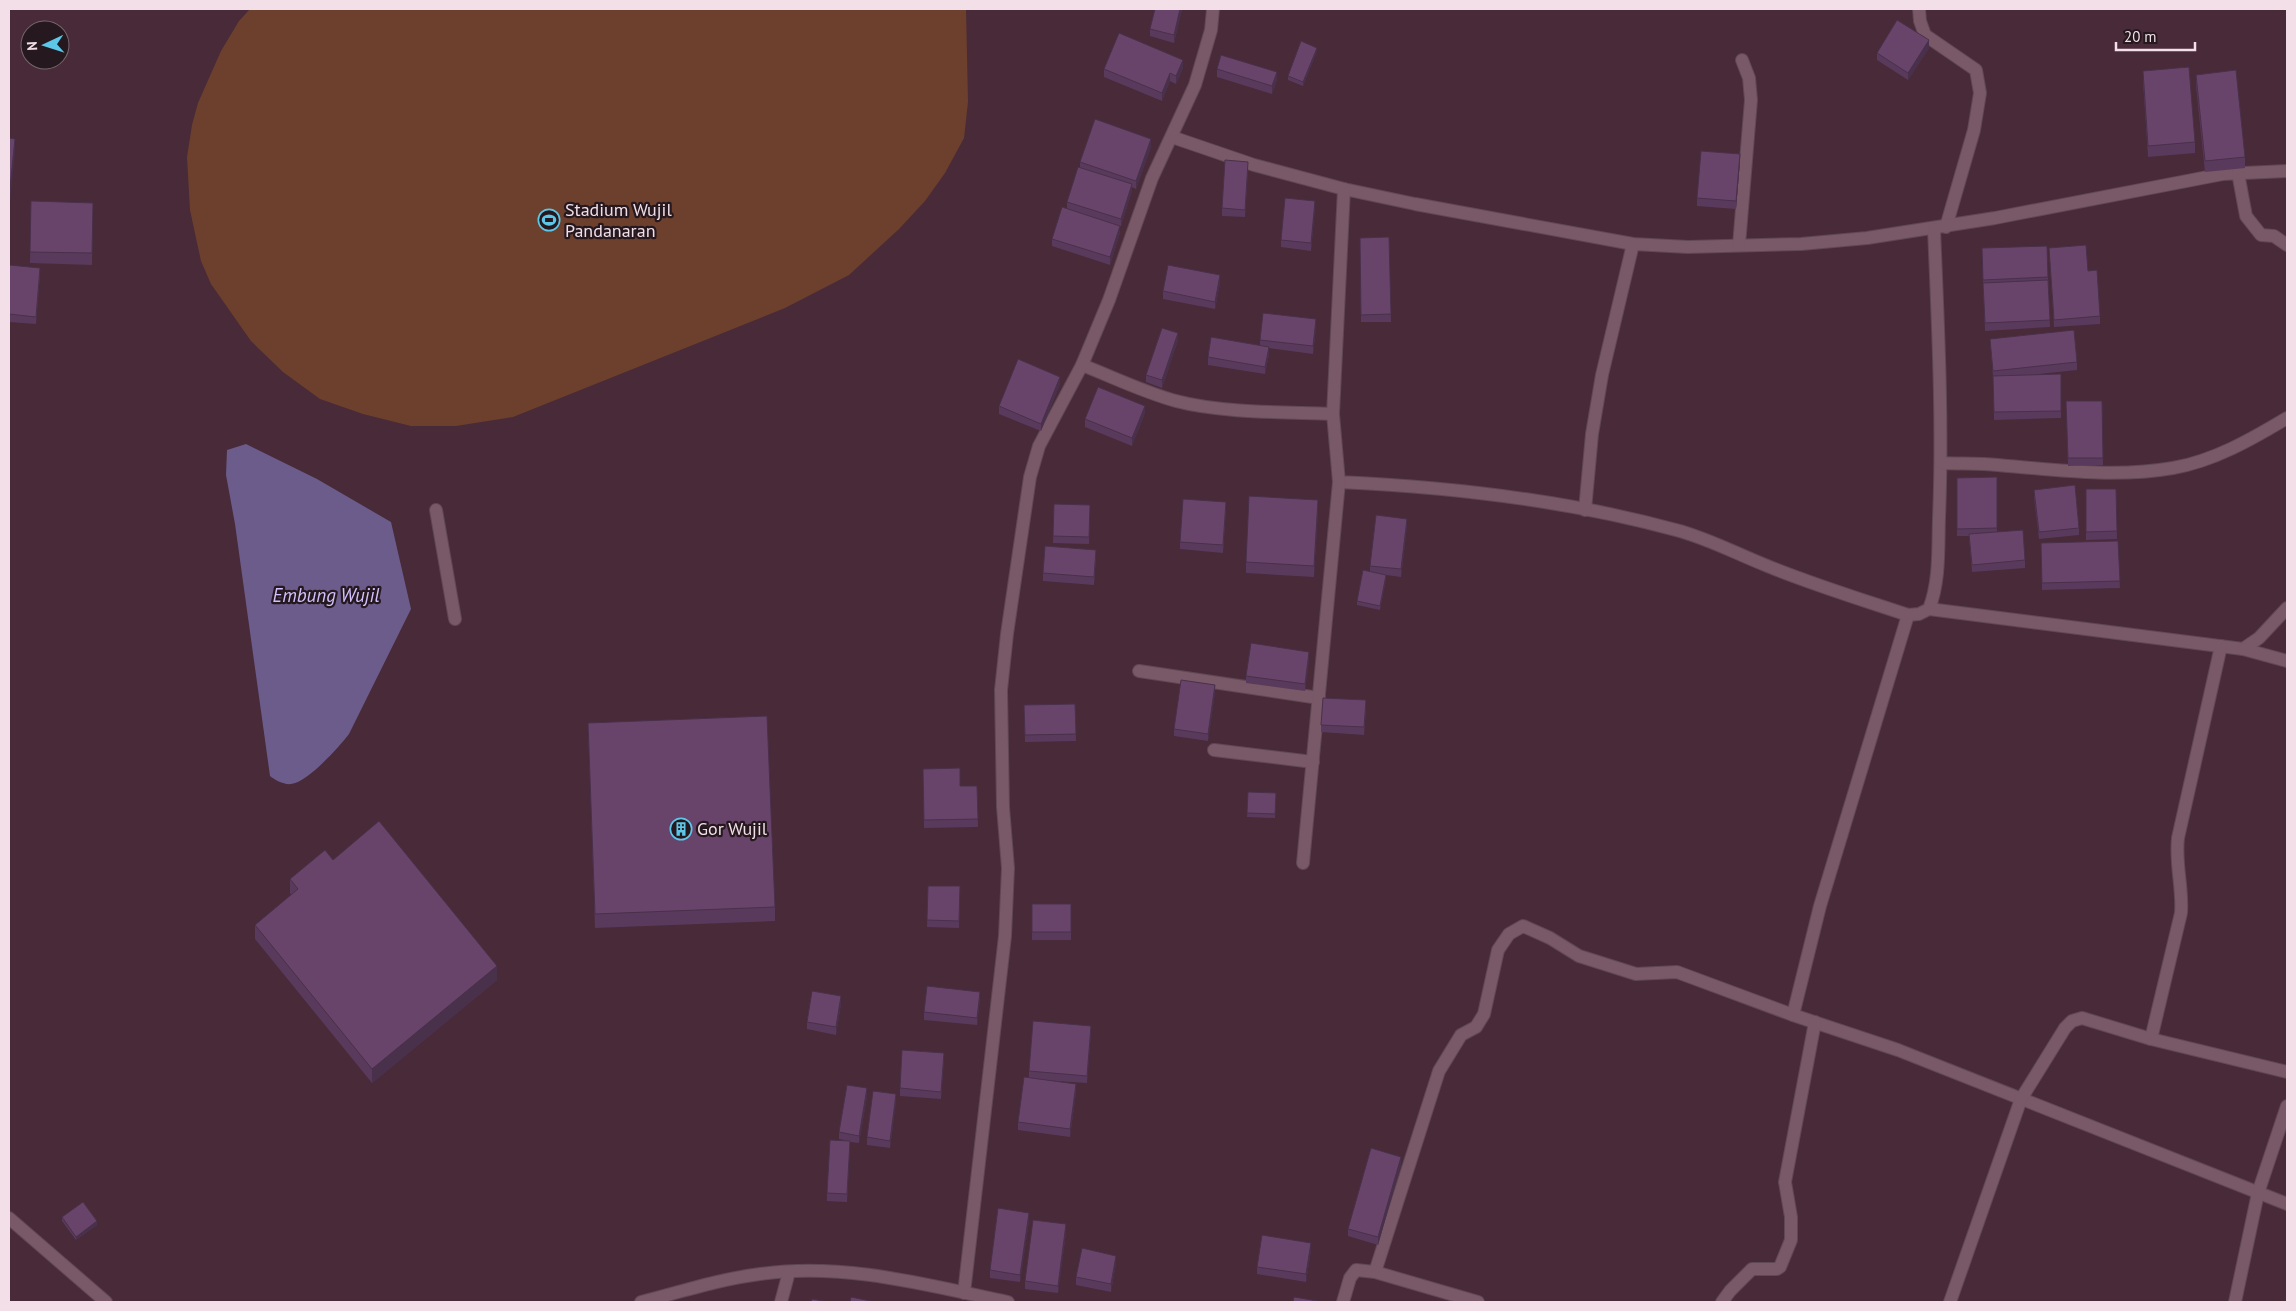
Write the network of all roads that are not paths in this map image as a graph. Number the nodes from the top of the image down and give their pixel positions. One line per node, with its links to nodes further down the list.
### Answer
1 (1213, 9): 4 (street)
2 (1919, 9): 8 (street)
3 (1742, 60): 10 (street)
4 (1172, 137): 7 (street); 12 (street)
5 (2287, 171): 6 (street)
6 (2238, 173): 8 (street); 11 (street)
7 (1344, 189): 9 (street); 13 (street)
8 (1940, 228): 10 (street); 15 (street)
9 (1634, 244): 10 (street); 18 (street)
10 (1739, 245)
11 (2287, 245)
12 (1082, 366): 13 (street); 42 (street)
13 (1333, 414): 16 (street)
14 (2287, 418): 15 (street)
15 (1941, 463): 20 (street)
16 (1339, 482): 18 (street); 27 (street)
17 (436, 510): 22 (street)
18 (1585, 510): 21 (street)
19 (2287, 608): 24 (street)
20 (1929, 609): 21 (street); 23 (street)
21 (1908, 615): 31 (street)
22 (455, 619)
23 (2221, 646): 24 (street); 33 (street)
24 (2243, 649): 25 (street)
25 (2287, 661)
26 (1139, 670): 27 (street)
27 (1319, 698): 29 (street)
28 (1214, 750): 29 (street)
29 (1313, 762): 30 (street)
30 (1303, 863)
31 (1793, 1015): 32 (street); 41 (street)
32 (1815, 1022): 35 (street); 49 (street)
33 (2151, 1039): 34 (street); 35 (street)
34 (2287, 1072)
35 (2021, 1099): 37 (street); 50 (street)
36 (2287, 1106): 37 (street)
37 (2258, 1193): 38 (street); 51 (street)
38 (2287, 1204)
39 (9, 1218): 43 (street)
40 (789, 1272): 42 (street); 44 (street); 45 (street)
41 (1374, 1272): 47 (street); 48 (street)
42 (964, 1293): 46 (street)
43 (106, 1302)
44 (641, 1302)
45 (781, 1302)
46 (1008, 1302)
47 (1343, 1302)
48 (1478, 1302)
49 (1722, 1302)
50 (1950, 1302)
51 (2235, 1302)

